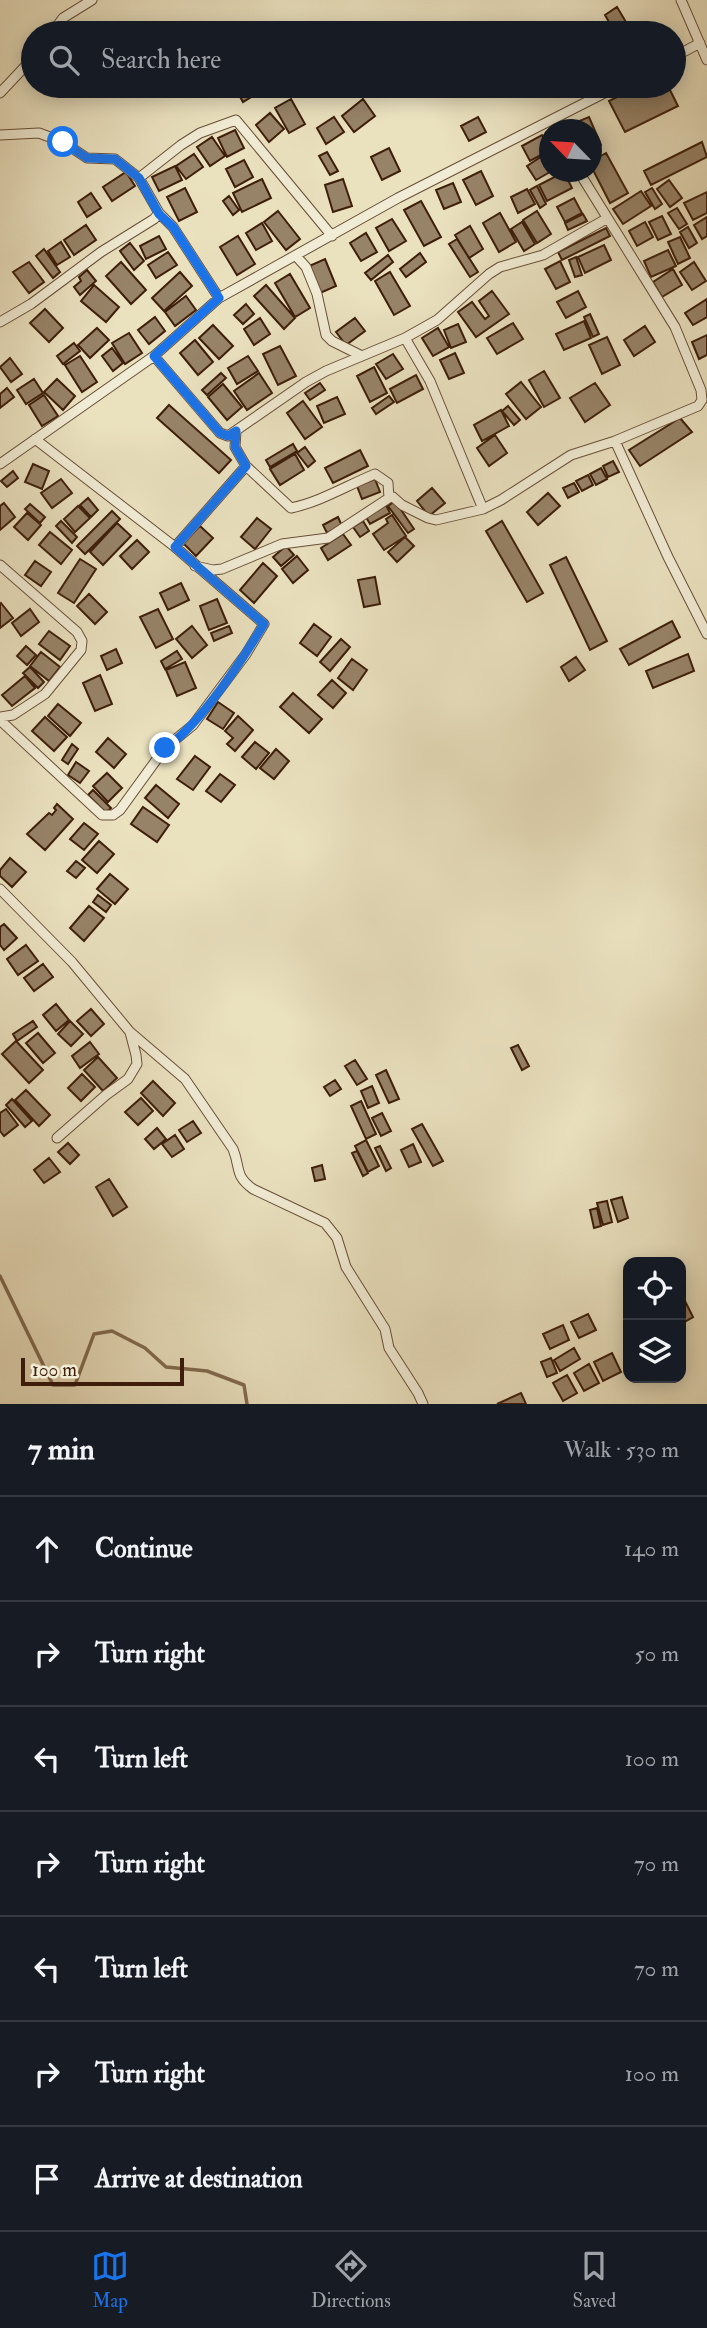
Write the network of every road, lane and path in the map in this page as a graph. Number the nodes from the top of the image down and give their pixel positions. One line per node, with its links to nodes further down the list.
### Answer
1 (92, 0): 3 (street)
2 (681, 0): 4 (street)
3 (61, 21)
4 (700, 43): 5 (street); 6 (street)
5 (686, 51)
6 (707, 60)
7 (21, 71): 8 (street)
8 (0, 93)
9 (598, 98): 10 (street)
10 (562, 119)
11 (539, 131): 17 (street)
12 (0, 135): 13 (street)
13 (139, 178): 15 (street); 17 (street)
14 (585, 182): 16 (street)
15 (159, 214): 19 (street); 20 (street)
16 (606, 219): 21 (street); 26 (street)
17 (332, 236): 18 (street)
18 (296, 256): 19 (street); 23 (street)
19 (219, 298): 22 (street)
20 (0, 322)
21 (405, 338): 23 (street); 30 (street)
22 (154, 356): 24 (street); 25 (street)
23 (362, 356): 24 (street)
24 (236, 431): 28 (street)
25 (35, 439): 27 (street); 31 (street)
26 (615, 441): 30 (street); 34 (street)
27 (0, 464)
28 (246, 466): 29 (street); 31 (street)
29 (388, 498): 30 (street); 33 (street)
30 (482, 509)
31 (175, 547): 33 (street)
32 (0, 565): 35 (street)
33 (195, 566): 37 (street)
34 (707, 634)
35 (13, 715): 36 (street); 37 (street)
36 (0, 719): 37 (street)
37 (11, 732)
38 (0, 890): 39 (street)
39 (130, 1032): 40 (street); 41 (street)
40 (57, 1138)
41 (422, 1404)

